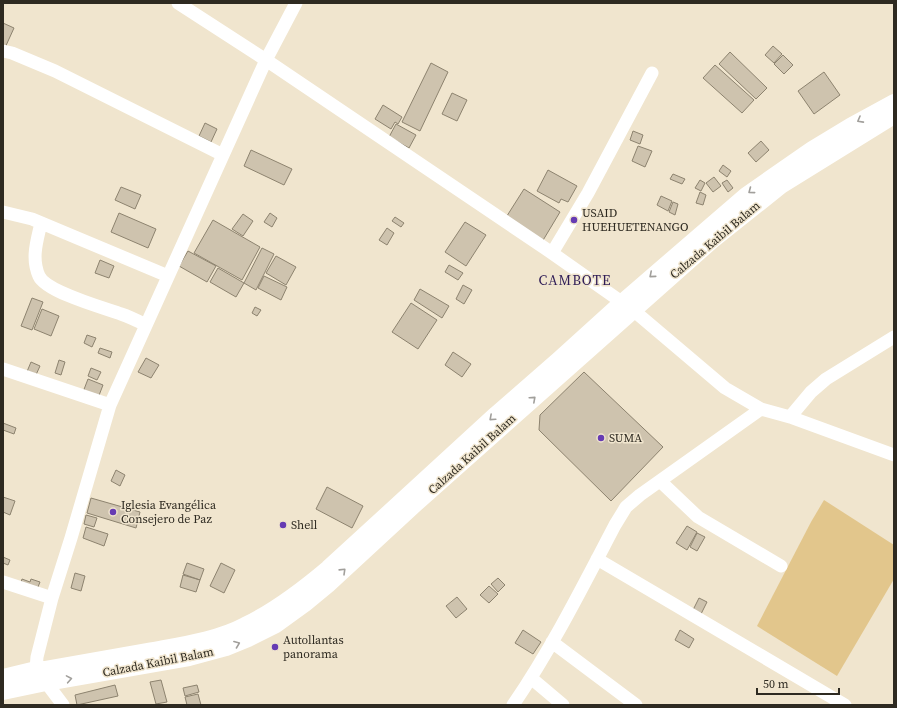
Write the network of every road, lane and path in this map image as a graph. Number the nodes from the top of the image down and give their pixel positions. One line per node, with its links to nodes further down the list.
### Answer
1 (178, 3): 3 (street)
2 (296, 3): 5 (street)
3 (194, 8): 5 (street)
4 (3, 51): 9 (street)
5 (266, 60): 9 (street); 12 (street)
6 (652, 73): 12 (street)
7 (894, 102): 14 (main road, Calzada Kaibil Balam, one-way to 14)
8 (894, 116): 14 (main road, Calzada Kaibil Balam)
9 (223, 156): 13 (street)
10 (3, 212): 11 (street)
11 (41, 223): 13 (street); 15 (street)
12 (552, 253): 14 (street)
13 (168, 276): 15 (street)
14 (628, 306): 19 (street); 28 (main road, Calzada Kaibil Balam, one-way to 28); 31 (main road, Calzada Kaibil Balam, one-way to 14)
15 (146, 325): 18 (street)
16 (894, 337): 20 (street)
17 (3, 369): 18 (street)
18 (110, 405): 26 (street)
19 (761, 409): 20 (street); 22 (street)
20 (790, 418): 21 (street)
21 (894, 455)
22 (660, 481): 23 (street); 24 (street)
23 (597, 559): 27 (street); 37 (street)
24 (781, 566)
25 (3, 582): 26 (street)
26 (52, 598): 28 (street)
27 (552, 642): 30 (street); 36 (street)
28 (36, 669): 29 (main road, Calzada Kaibil Balam); 31 (street)
29 (3, 677)
30 (531, 678): 34 (street); 35 (street)
31 (46, 683): 32 (main road, Calzada Kaibil Balam); 33 (street)
32 (3, 692)
33 (63, 705)
34 (512, 705)
35 (563, 705)
36 (636, 705)
37 (845, 705)

